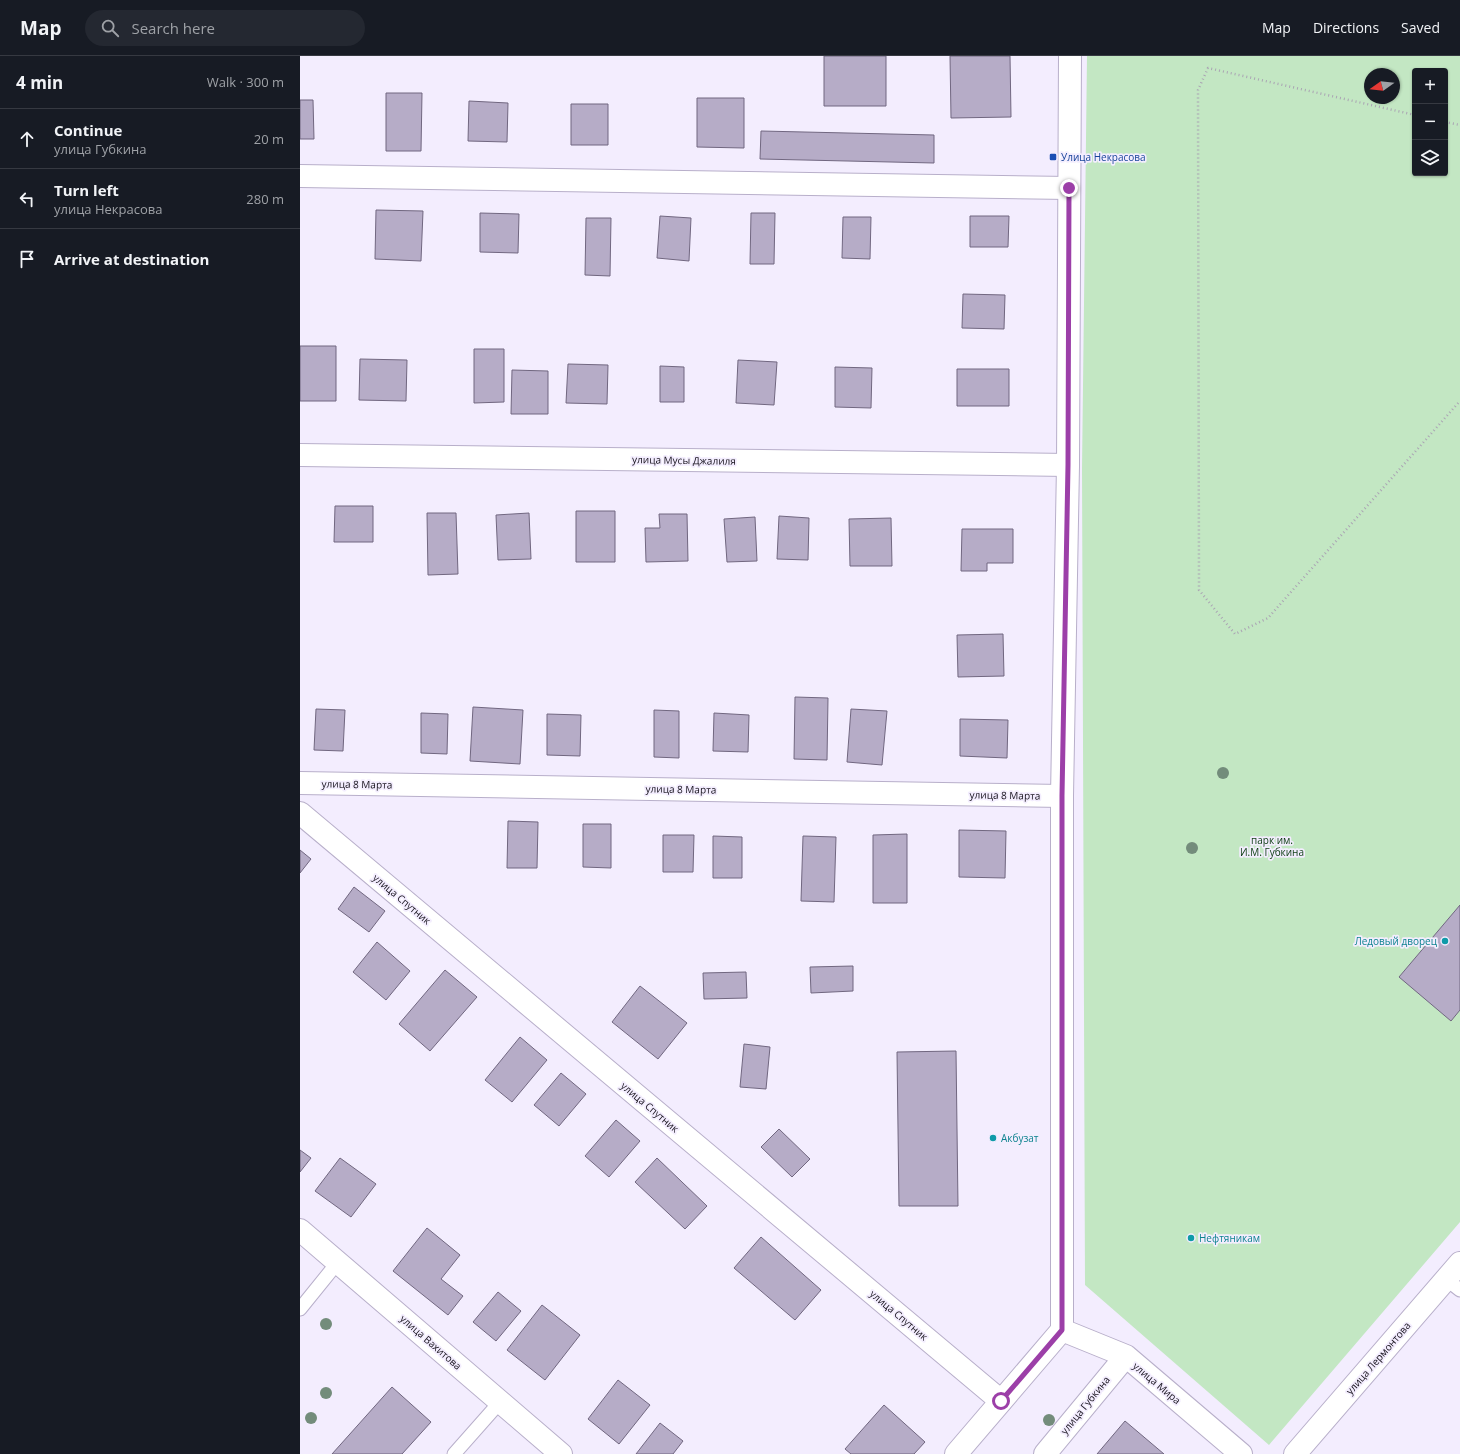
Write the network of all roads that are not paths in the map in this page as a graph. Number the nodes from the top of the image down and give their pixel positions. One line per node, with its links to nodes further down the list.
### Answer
1 (1070, 56): 3 (street)
2 (300, 176): 3 (street)
3 (1069, 188): 5 (street)
4 (300, 455): 5 (street, улица Мусы Джалиля)
5 (1068, 465): 7 (street)
6 (300, 783): 7 (street, улица 8 Марта)
7 (1062, 796): 13 (street)
8 (300, 813): 15 (street, улица Спутник)
9 (300, 1230): 10 (street, улица Вахитова)
10 (338, 1262): 12 (lane); 16 (street, улица Вахитова)
11 (1455, 1277): 22 (street, улица Лермонтова)
12 (300, 1309)
13 (1062, 1330): 14 (street, улица Мира); 15 (street)
14 (1126, 1356): 20 (street, улица Губкина); 21 (street, улица Мира)
15 (1001, 1401): 19 (street)
16 (500, 1402): 17 (lane); 18 (street, улица Вахитова)
17 (454, 1454)
18 (561, 1454)
19 (956, 1454)
20 (1045, 1454)
21 (1241, 1454)
22 (1295, 1454)

